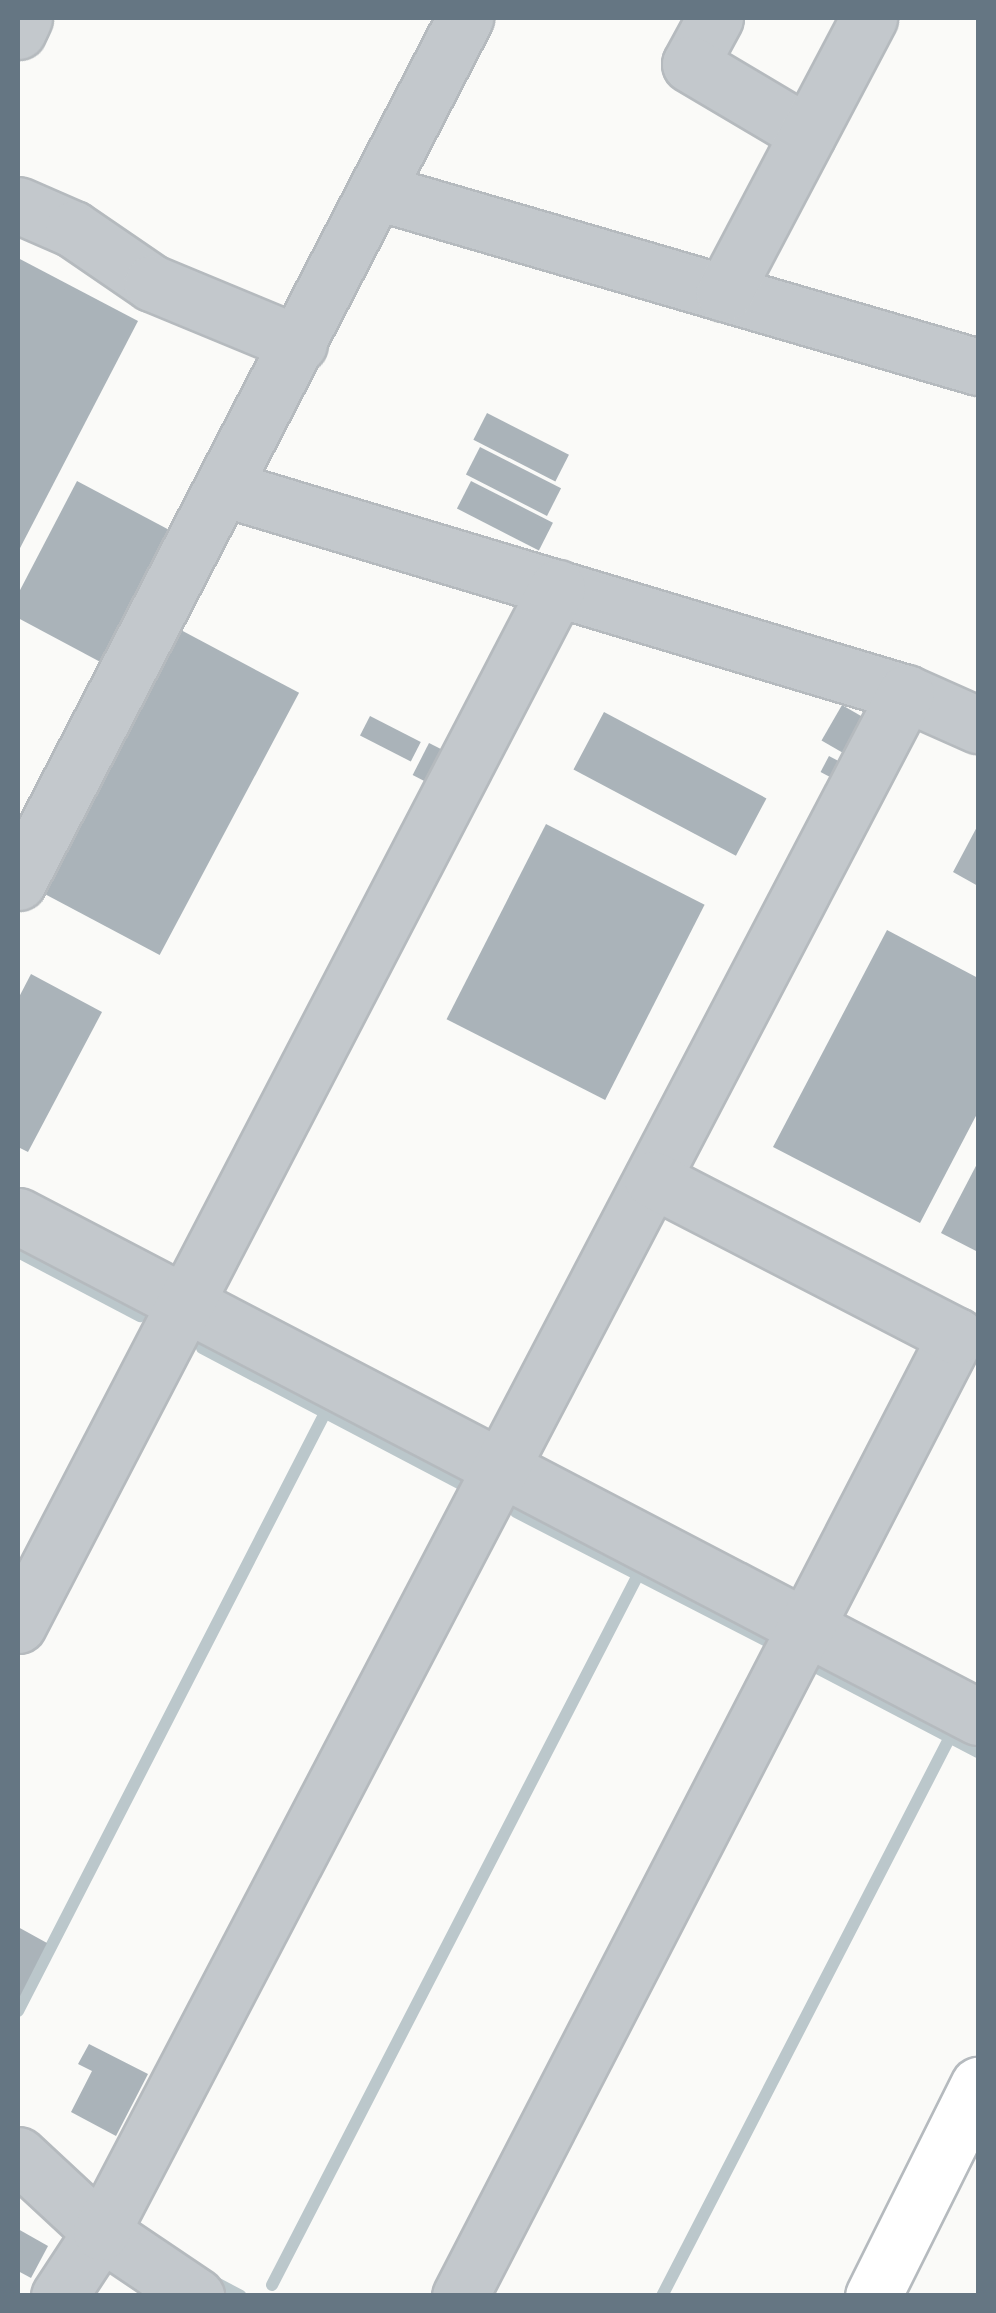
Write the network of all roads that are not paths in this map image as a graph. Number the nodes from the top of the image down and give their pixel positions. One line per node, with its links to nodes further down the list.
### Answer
1 (24, 18): 5 (street)
2 (464, 18): 7 (street)
3 (716, 18): 6 (street)
4 (870, 18): 6 (street)
5 (18, 31)
6 (808, 134): 9 (street)
7 (378, 192): 9 (street); 10 (street)
8 (18, 204): 10 (street)
9 (724, 293): 11 (street)
10 (299, 344): 12 (street)
11 (978, 367)
12 (224, 488): 13 (street); 16 (street)
13 (556, 588): 14 (street); 19 (street)
14 (906, 693): 15 (street); 17 (street)
15 (978, 726)
16 (18, 882)
17 (652, 1179): 20 (street); 22 (street)
18 (18, 1216): 19 (street)
19 (185, 1304): 20 (street); 21 (street)
20 (501, 1468): 22 (street); 26 (street)
21 (18, 1625)
22 (806, 1627): 23 (street); 29 (street)
23 (978, 1717)
24 (978, 2085): 30 (main road)
25 (18, 2155): 26 (street)
26 (101, 2232): 27 (street); 28 (street)
27 (59, 2296)
28 (196, 2296)
29 (460, 2296)
30 (873, 2296)

